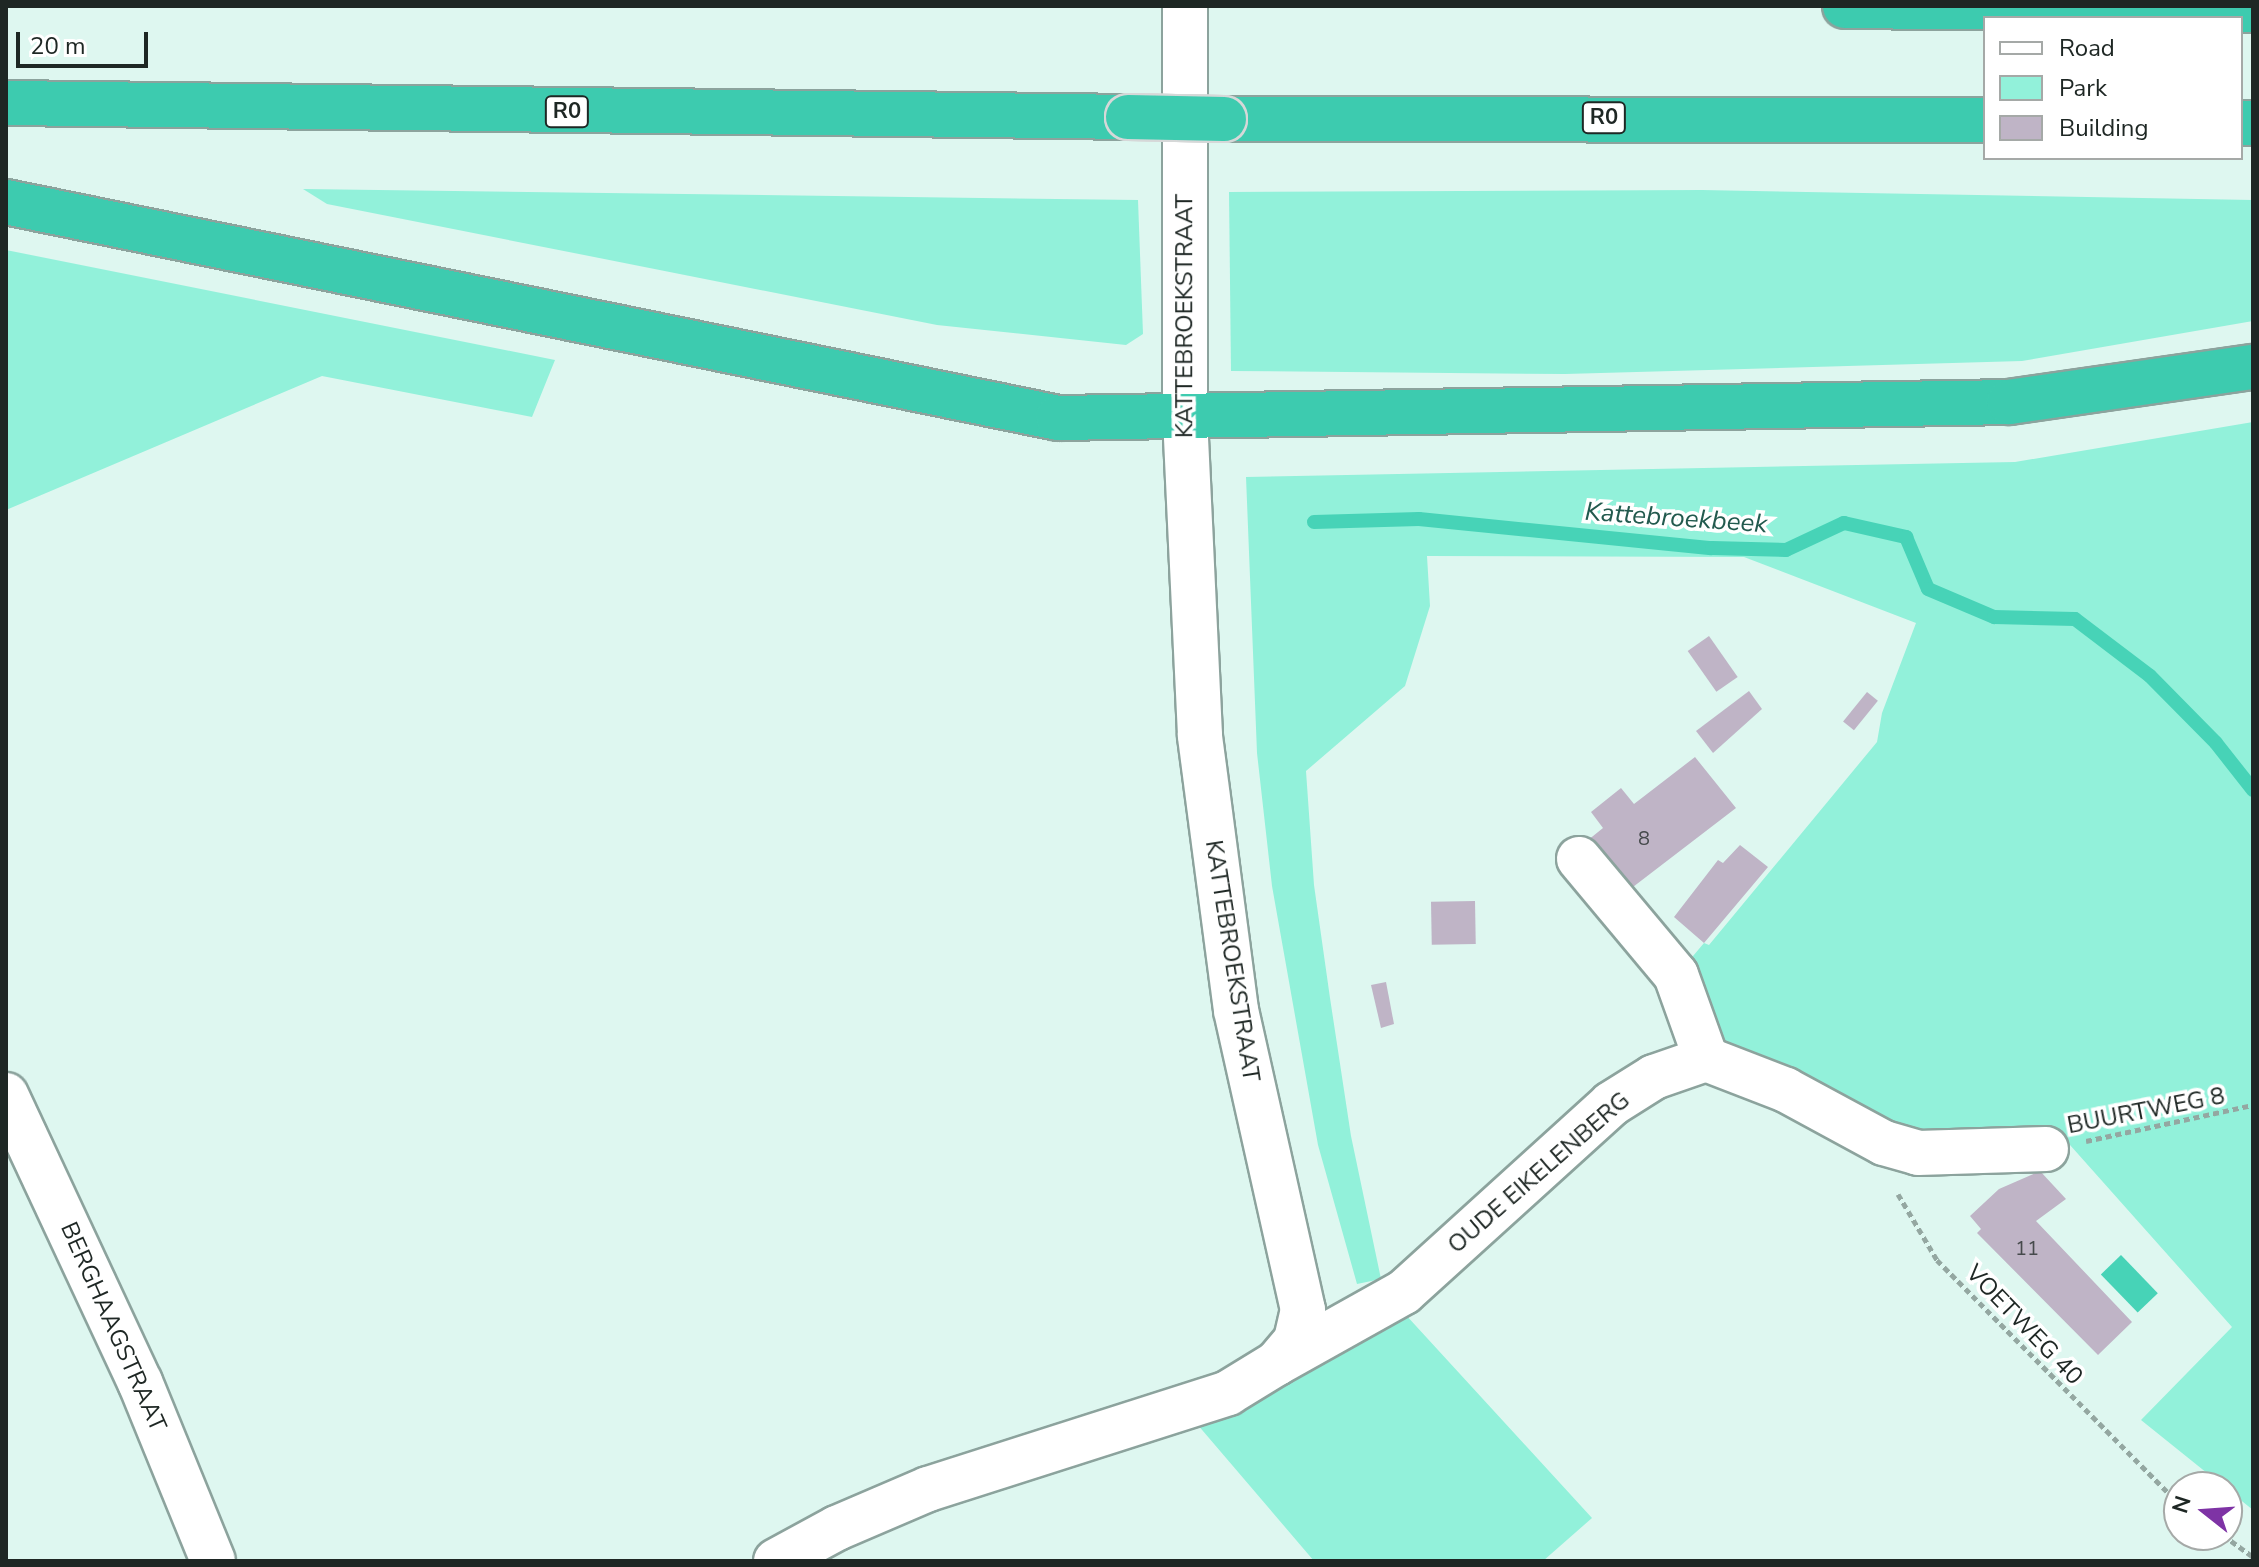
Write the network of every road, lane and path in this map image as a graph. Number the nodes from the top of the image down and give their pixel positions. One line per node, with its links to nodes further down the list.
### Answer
1 (1185, 6): 8 (street, KATTEBROEKSTRAAT)
2 (1845, 6): 3 (highway)
3 (2253, 10)
4 (6, 103): 5 (highway, R0, bridge)
5 (1983, 120)
6 (6, 202): 8 (highway)
7 (2253, 367): 8 (highway)
8 (1185, 415): 15 (street, KATTEBROEKSTRAAT)
9 (1579, 859): 10 (street)
10 (1706, 1059): 13 (street); 15 (street, OUDE EIKELENBERG)
11 (6, 1095): 17 (street, BERGHAAGSTRAAT)
12 (2253, 1105): 14 (path, BUURTWEG 8)
13 (1884, 1143): 14 (street); 16 (path, VOETWEG 40)
14 (2046, 1149)
15 (1277, 1363): 18 (street, KATTEBROEKSTRAAT)
16 (2163, 1488)
17 (213, 1561)
18 (776, 1561)

